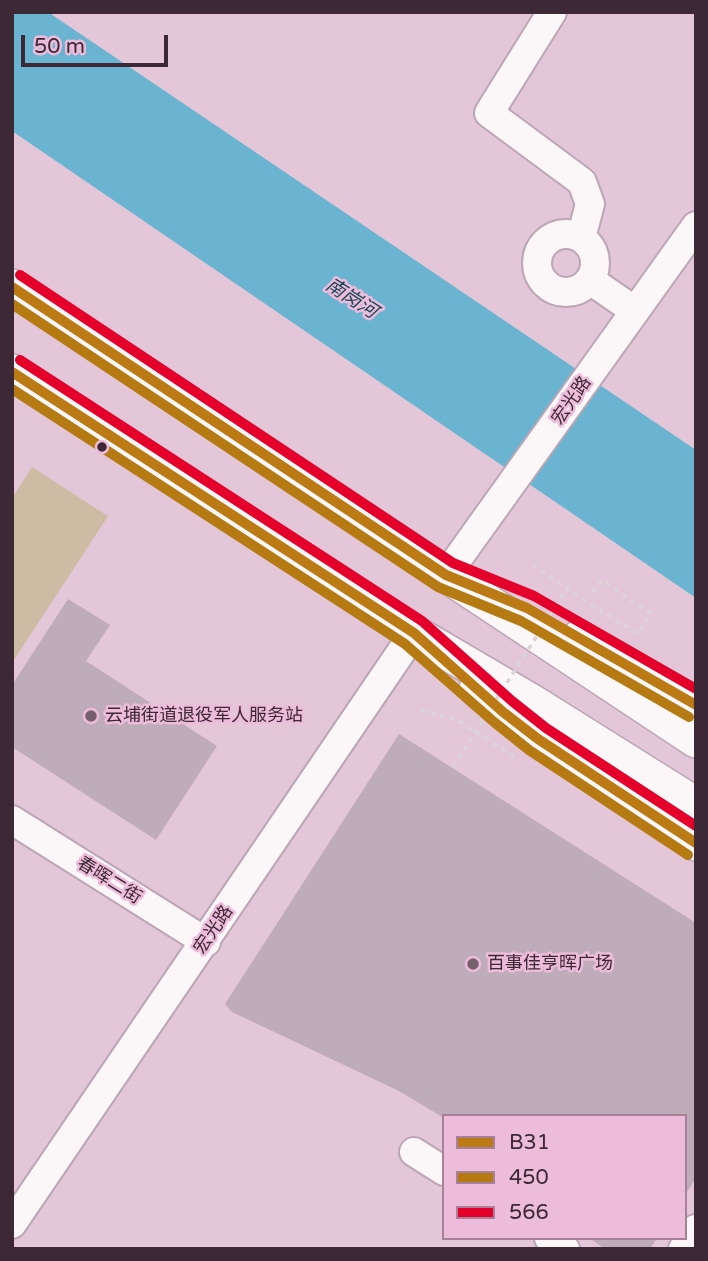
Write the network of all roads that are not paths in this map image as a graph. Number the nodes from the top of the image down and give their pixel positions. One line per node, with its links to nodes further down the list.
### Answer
1 (552, 12): 3 (street)
2 (696, 226): 6 (street, 宏光路)
3 (581, 238): 4 (street); 4 (street)
4 (590, 280): 6 (street)
5 (12, 287): 8 (main road)
6 (635, 311): 8 (street, 宏光路)
7 (12, 372): 9 (main road)
8 (446, 575): 10 (main road); 11 (main road)
9 (414, 633): 12 (main road); 14 (main road); 15 (street, 宏光路)
10 (696, 705)
11 (696, 740)
12 (696, 805)
13 (12, 820): 15 (street, 春晖二街)
14 (696, 843)
15 (206, 942): 18 (street, 宏光路)
16 (414, 1152): 17 (street)
17 (442, 1170)
18 (12, 1224)
19 (696, 1229): 20 (street)
20 (683, 1249)

